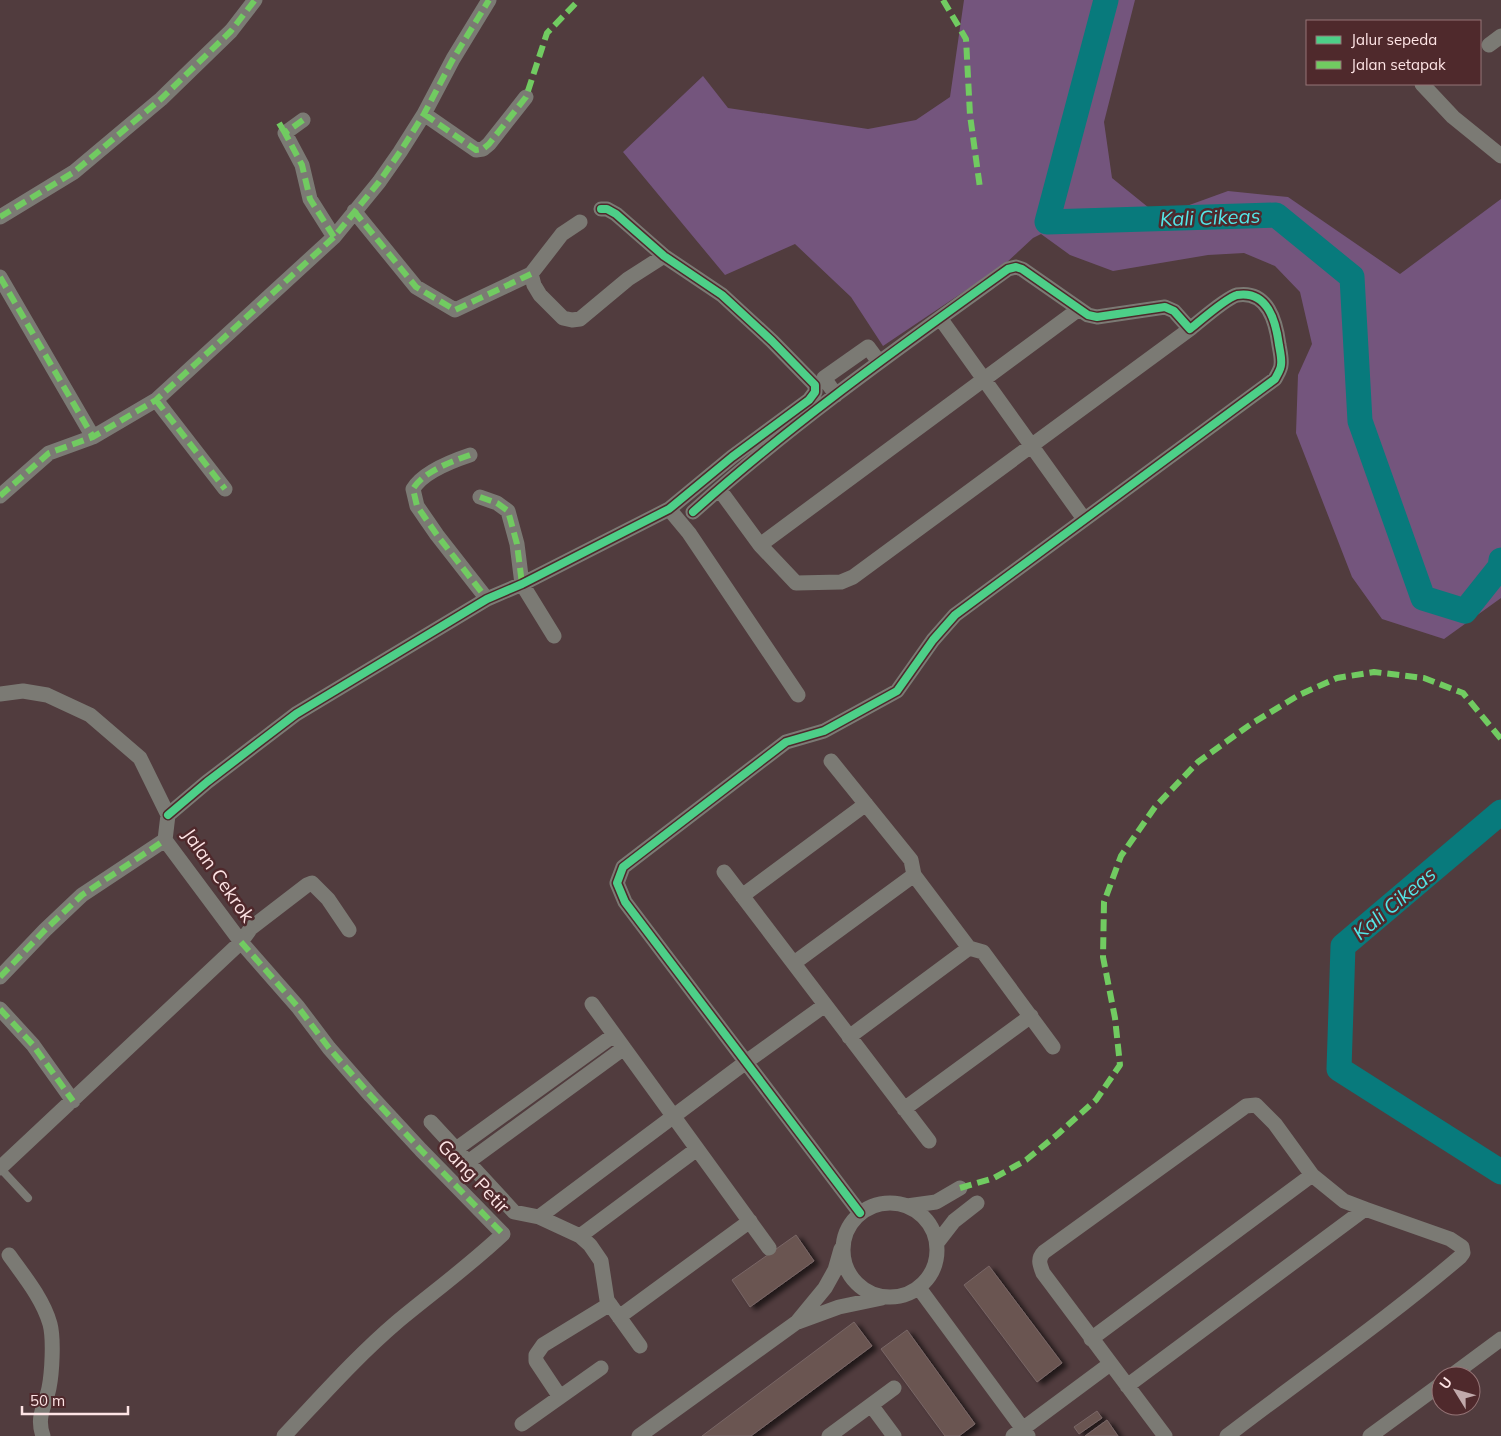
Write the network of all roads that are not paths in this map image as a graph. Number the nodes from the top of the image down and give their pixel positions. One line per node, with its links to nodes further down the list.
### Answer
1 (255, 0): 10 (street)
2 (489, 0): 5 (street)
3 (1423, 85): 7 (street)
4 (526, 97): 5 (street)
5 (424, 114): 9 (street)
6 (303, 120): 12 (street)
7 (1501, 156)
8 (601, 209): 13 (street)
9 (354, 211): 12 (street); 14 (street)
10 (0, 217)
11 (580, 222): 14 (street)
12 (334, 237): 22 (street)
13 (664, 256): 14 (street); 30 (street)
14 (531, 274)
15 (0, 277): 23 (street)
16 (1079, 309): 17 (street); 18 (street); 20 (street)
17 (940, 318): 19 (street); 20 (street)
18 (1190, 329): 24 (street); 32 (street)
19 (879, 362): 21 (street); 21 (street)
20 (984, 379): 24 (street); 33 (street)
21 (836, 395): 27 (street)
22 (156, 400): 23 (street); 26 (street)
23 (93, 437): 28 (street)
24 (1032, 446): 32 (street); 33 (street)
25 (470, 455): 35 (street)
26 (226, 489)
27 (719, 489): 31 (street); 33 (street)
28 (0, 496)
29 (480, 497): 34 (street)
30 (669, 509): 34 (street); 38 (street)
31 (693, 512)
32 (1084, 519): 59 (street)
33 (760, 545)
34 (522, 584): 35 (street); 36 (street)
35 (487, 599): 41 (street)
36 (554, 636)
37 (0, 694): 41 (street, Jalan Cekrok)
38 (798, 695)
39 (831, 761): 40 (street)
40 (866, 804): 44 (street); 45 (street)
41 (168, 815): 42 (street, Jalan Cekrok)
42 (165, 840): 47 (street, Jalan Cekrok); 50 (street)
43 (724, 872): 45 (street)
44 (914, 875): 48 (street); 49 (street)
45 (742, 896): 49 (street)
46 (349, 930): 47 (street)
47 (241, 942): 61 (street, Jalan Cekrok); 104 (street, Gang Petir)
48 (968, 948): 54 (street); 56 (street)
49 (794, 963): 52 (street)
50 (0, 977)
51 (592, 1004): 55 (street)
52 (825, 1005): 56 (street); 59 (street)
53 (0, 1009): 61 (street)
54 (1030, 1016): 57 (street); 63 (street)
55 (614, 1035): 58 (street); 60 (street)
56 (849, 1037): 63 (street)
57 (1053, 1047)
58 (624, 1048): 62 (street); 64 (street)
59 (746, 1062): 64 (street); 77 (street)
60 (534, 1093): 62 (street); 67 (street)
61 (73, 1101): 70 (street, Jalan Cekrok)
62 (544, 1106): 69 (street)
63 (904, 1109): 66 (street)
64 (674, 1116): 68 (street); 78 (street)
65 (431, 1122): 67 (street)
66 (929, 1141)
67 (456, 1149): 69 (street)
68 (698, 1149): 79 (street); 80 (street)
69 (468, 1162): 78 (street)
70 (0, 1168): 73 (lane)
71 (1312, 1175): 76 (street); 90 (street); 90 (street)
72 (960, 1188): 75 (street)
73 (28, 1198)
74 (977, 1204): 81 (street)
75 (907, 1206): 77 (street); 81 (street)
76 (1365, 1209): 96 (street); 109 (street)
77 (860, 1213): 82 (street)
78 (539, 1217): 80 (street)
79 (750, 1221): 83 (street); 88 (street)
80 (580, 1236): 87 (street)
81 (937, 1244): 85 (street)
82 (843, 1245): 86 (street); 89 (street)
83 (769, 1248)
84 (9, 1255): 103 (street)
85 (919, 1288): 86 (street); 102 (street)
86 (884, 1298): 89 (street)
87 (610, 1304): 88 (street); 99 (street)
88 (619, 1317): 92 (street)
89 (797, 1322): 105 (street)
90 (1091, 1339): 93 (street)
91 (1501, 1339): 94 (street)
92 (640, 1346)
93 (1110, 1364): 96 (street); 102 (street)
94 (1465, 1366)
95 (601, 1368): 99 (street)
96 (1127, 1386): 108 (street)
97 (894, 1388): 100 (street)
98 (1431, 1391): 110 (street)
99 (560, 1397): 101 (street)
100 (871, 1405): 106 (street); 107 (street)
101 (522, 1424)
102 (1021, 1434)
103 (43, 1436)
104 (284, 1436)
105 (639, 1436)
106 (829, 1436)
107 (894, 1436)
108 (1165, 1436)
109 (1227, 1436)
110 (1370, 1436)

